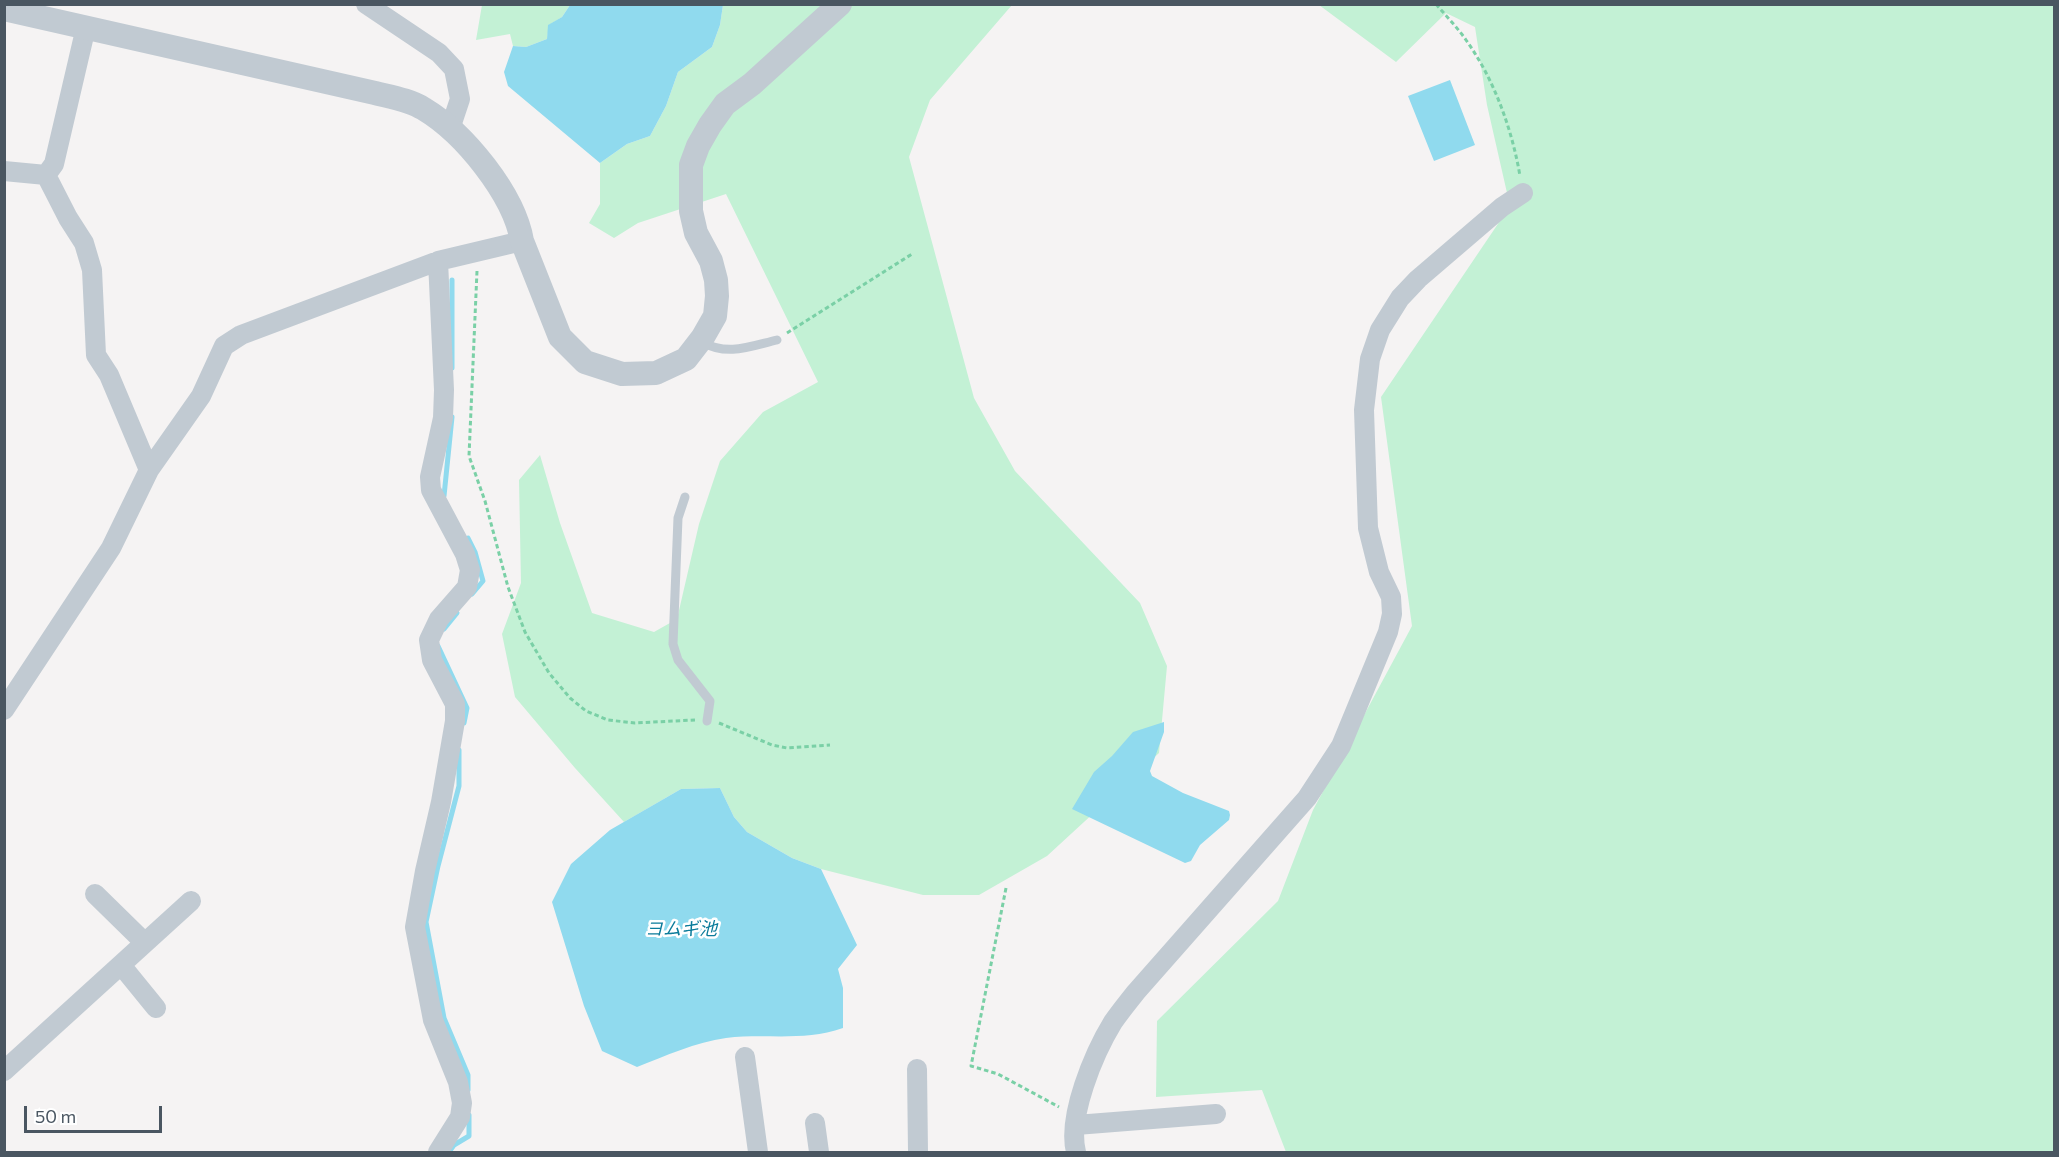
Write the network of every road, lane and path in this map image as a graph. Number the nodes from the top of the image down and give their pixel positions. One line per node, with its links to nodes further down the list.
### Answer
1 (366, 4): 6 (street)
2 (840, 4): 15 (street)
3 (1436, 4): 9 (path)
4 (4, 9): 5 (street)
5 (86, 27): 6 (street); 8 (street)
6 (450, 129): 10 (street)
7 (4, 171): 8 (street)
8 (46, 175): 16 (street)
9 (1523, 193): 31 (street)
10 (522, 241): 11 (street); 15 (street)
11 (478, 251): 13 (street); 19 (path)
12 (912, 254): 14 (path)
13 (438, 261): 16 (street); 33 (street)
14 (777, 340): 15 (lane)
15 (700, 341)
16 (149, 470): 18 (street)
17 (685, 497): 19 (lane)
18 (4, 710)
19 (707, 721): 20 (path)
20 (830, 746)
21 (1006, 888): 31 (path)
22 (95, 894): 24 (street)
23 (191, 901): 24 (street)
24 (145, 943): 25 (street)
25 (121, 964): 26 (street); 29 (street)
26 (156, 1008)
27 (745, 1057): 34 (street)
28 (917, 1069): 36 (street)
29 (5, 1070)
30 (1216, 1114): 31 (street)
31 (1076, 1121): 37 (street)
32 (815, 1123): 35 (street)
33 (438, 1152)
34 (758, 1152)
35 (819, 1152)
36 (918, 1152)
37 (1076, 1152)

